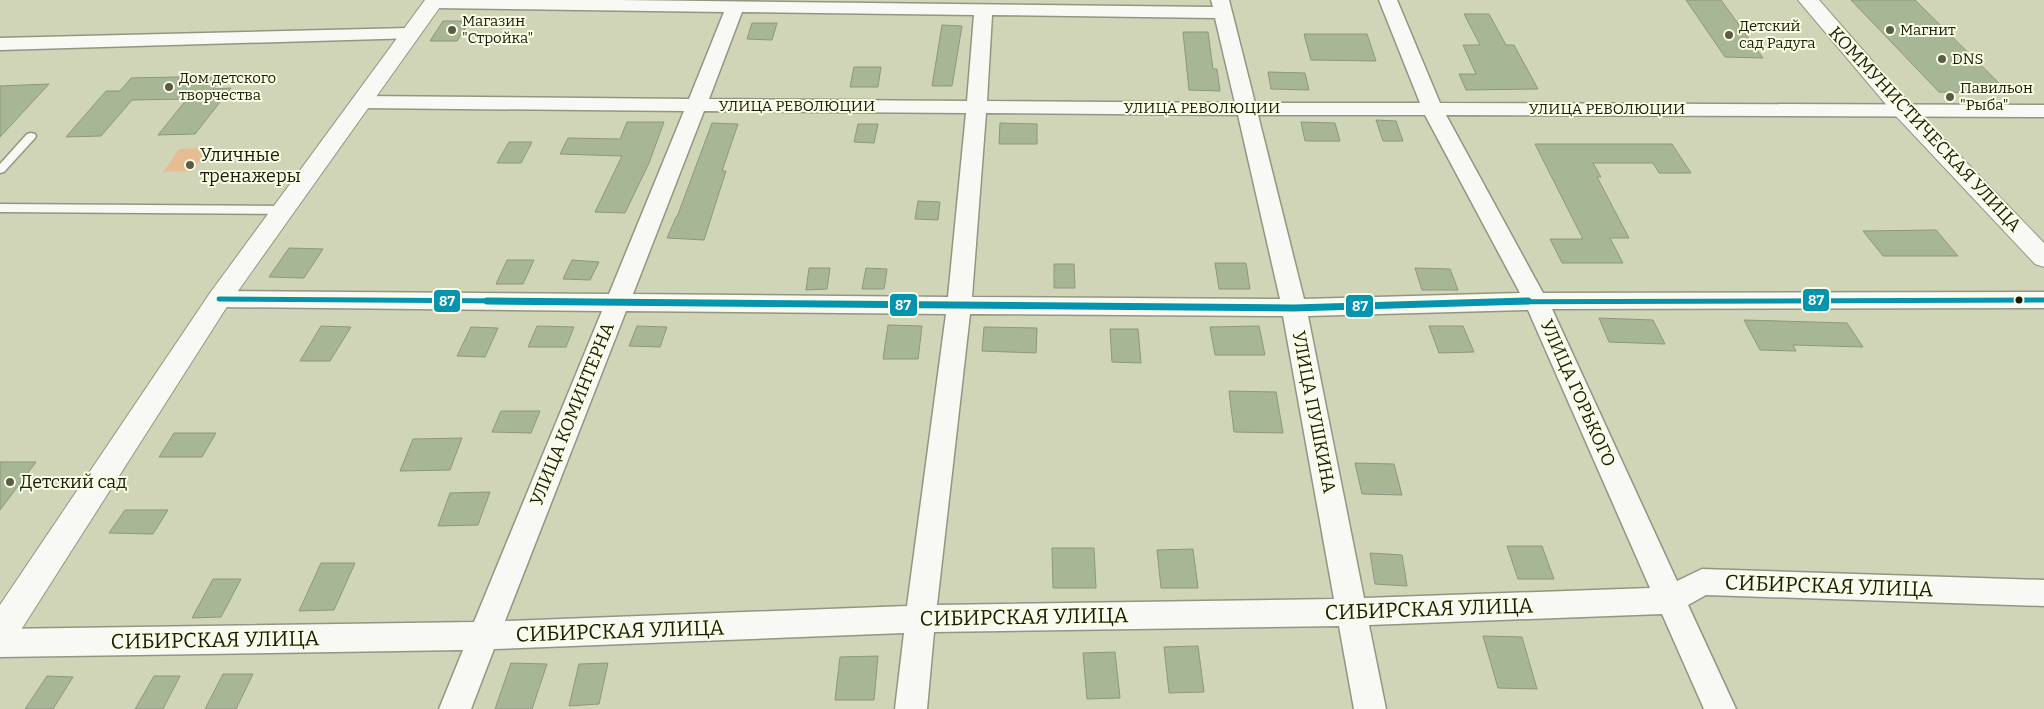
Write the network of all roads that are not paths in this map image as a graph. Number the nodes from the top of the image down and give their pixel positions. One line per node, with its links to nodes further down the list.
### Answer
1 (1388, 0): 13 (street, УЛИЦА ГОРЬКОГО)
2 (1808, 0): 14 (street, КОММУНИСТИЧЕСКАЯ УЛИЦА)
3 (434, 2): 5 (street); 7 (street)
4 (1221, 7): 6 (street); 12 (street, УЛИЦА ПУШКИНА)
5 (735, 8): 6 (street); 10 (street, УЛИЦА КОМИНТЕРНА)
6 (983, 11): 11 (street)
7 (409, 34): 8 (street); 9 (street)
8 (0, 44)
9 (361, 102): 10 (street, УЛИЦА РЕВОЛЮЦИИ); 19 (street)
10 (696, 105): 11 (street, УЛИЦА РЕВОЛЮЦИИ); 23 (street, УЛИЦА КОМИНТЕРНА)
11 (978, 107): 12 (street, УЛИЦА РЕВОЛЮЦИИ); 25 (street)
12 (1245, 108): 13 (street, УЛИЦА РЕВОЛЮЦИИ); 26 (street, УЛИЦА ПУШКИНА)
13 (1432, 109): 14 (street, УЛИЦА РЕВОЛЮЦИИ); 24 (street, УЛИЦА ГОРЬКОГО)
14 (1903, 110): 15 (street, УЛИЦА РЕВОЛЮЦИИ); 20 (street, КОММУНИСТИЧЕСКАЯ УЛИЦА)
15 (2044, 111)
16 (31, 136): 17 (lane)
17 (0, 170)
18 (0, 208): 19 (lane)
19 (285, 210): 21 (street)
20 (2044, 258)
21 (219, 299): 23 (street); 31 (street)
22 (2044, 300): 24 (street)
23 (618, 301): 25 (street); 32 (street, УЛИЦА КОМИНТЕРНА)
24 (1536, 301): 26 (street); 28 (street, УЛИЦА ГОРЬКОГО)
25 (959, 305): 26 (street); 30 (street)
26 (1294, 308): 29 (street, УЛИЦА ПУШКИНА)
27 (2044, 593): 28 (street, СИБИРСКАЯ УЛИЦА)
28 (1671, 600): 29 (street, СИБИРСКАЯ УЛИЦА); 37 (street, УЛИЦА ГОРЬКОГО)
29 (1352, 612): 30 (street, СИБИРСКАЯ УЛИЦА); 36 (street, УЛИЦА ПУШКИНА)
30 (920, 619): 32 (street, СИБИРСКАЯ УЛИЦА); 35 (street)
31 (0, 634)
32 (483, 636): 33 (street, СИБИРСКАЯ УЛИЦА); 34 (street, УЛИЦА КОМИНТЕРНА)
33 (0, 643)
34 (455, 709)
35 (911, 709)
36 (1370, 709)
37 (1720, 709)

